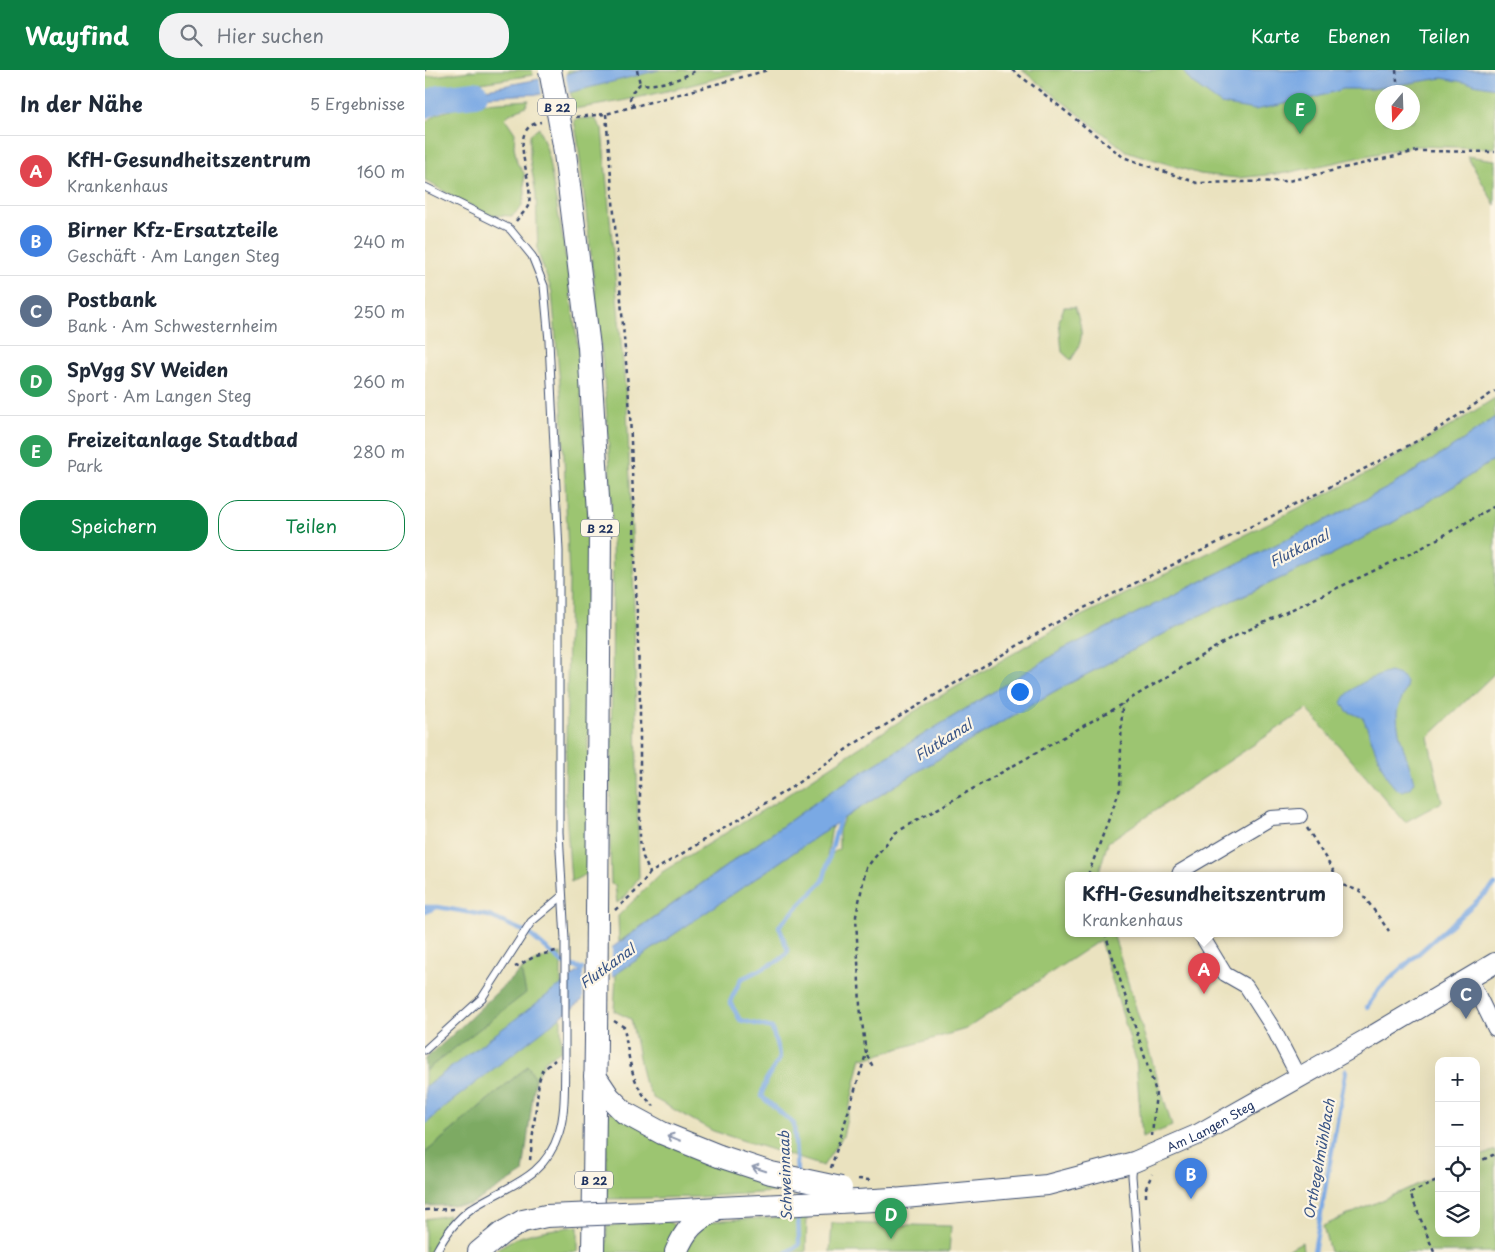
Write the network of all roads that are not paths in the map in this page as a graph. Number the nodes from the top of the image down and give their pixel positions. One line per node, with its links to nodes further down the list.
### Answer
1 (550, 70): 11 (main road, B 22, bridge)
2 (425, 187): 5 (lane)
3 (1300, 816): 4 (street)
4 (1180, 872)
5 (562, 896): 10 (lane); 17 (lane, bridge)
6 (1202, 937): 12 (street)
7 (1495, 963): 8 (street, Am Langen Steg)
8 (1470, 978): 9 (street); 12 (street, Am Langen Steg)
9 (1495, 1029)
10 (425, 1050)
11 (595, 1076): 14 (main road, one-way to 11, bridge); 19 (main road, B 22)
12 (1299, 1078): 13 (street, Am Langen Steg)
13 (1134, 1162): 15 (street, Am Langen Steg); 21 (lane)
14 (836, 1188): 15 (main road); 16 (main road, bridge)
15 (893, 1199)
16 (719, 1208): 18 (main road, bridge); 20 (main road)
17 (436, 1252)
18 (479, 1252)
19 (593, 1252)
20 (676, 1252)
21 (1138, 1252)

